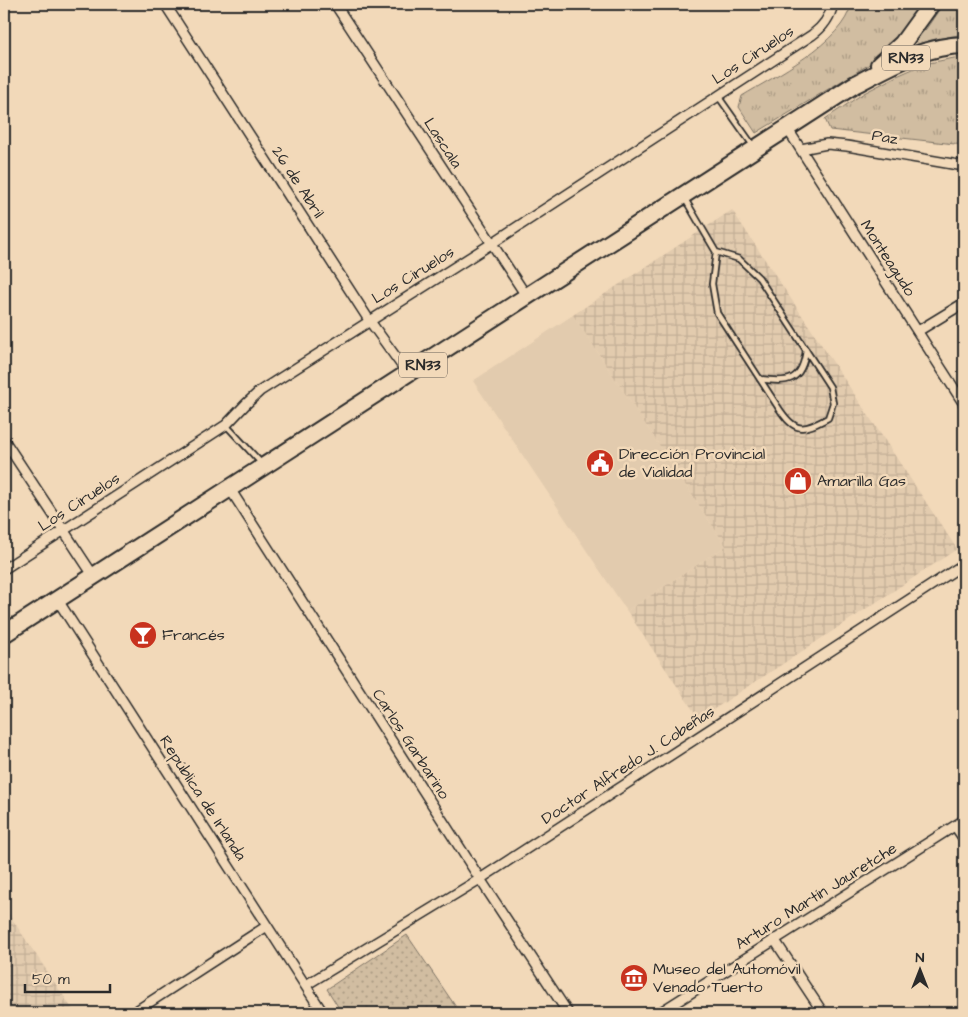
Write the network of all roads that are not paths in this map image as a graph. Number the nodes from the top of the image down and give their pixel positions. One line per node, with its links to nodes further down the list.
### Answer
1 (165, 4): 17 (street, 26 de Abril)
2 (335, 4): 13 (street, Lascala)
3 (833, 4): 7 (street, Los Ciruelos)
4 (930, 4): 6 (highway, RN33)
5 (964, 44): 6 (highway, RN33)
6 (854, 86): 8 (highway, RN33)
7 (718, 95): 9 (lane); 13 (street, Los Ciruelos)
8 (788, 128): 9 (highway, RN33); 10 (street, Monteagudo)
9 (755, 149): 12 (highway, RN33)
10 (801, 149): 11 (street, Paz); 18 (street, Monteagudo)
11 (964, 166)
12 (683, 196): 14 (lane); 15 (highway, RN33)
13 (491, 244): 15 (street, Lascala); 17 (street, Los Ciruelos)
14 (716, 252): 19 (lane); 21 (lane)
15 (526, 297): 20 (highway, RN33)
16 (964, 303): 18 (street)
17 (369, 320): 20 (street, 26 de Abril); 23 (street, Los Ciruelos)
18 (918, 331): 22 (street, Monteagudo)
19 (806, 349): 21 (lane); 21 (lane)
20 (408, 374): 25 (highway, RN33)
21 (760, 379)
22 (964, 404)
23 (226, 425): 25 (lane); 27 (street, Los Ciruelos)
24 (4, 440): 27 (street)
25 (264, 467): 26 (highway, RN33)
26 (230, 489): 30 (highway, RN33); 36 (street, Carlos Garbarino)
27 (63, 529): 29 (street, Los Ciruelos); 30 (street)
28 (964, 564): 36 (street, Doctor Alfredo J. Cobeñas)
29 (4, 569)
30 (93, 575): 31 (highway, RN33)
31 (57, 599): 32 (highway, RN33); 37 (street, República de Irlanda)
32 (4, 634)
33 (964, 820): 34 (street, Arturo Martín Jauretche)
34 (955, 826): 35 (street); 38 (street, Arturo Martín Jauretche)
35 (964, 839)
36 (480, 879): 39 (street, Doctor Alfredo J. Cobeñas); 42 (street, Carlos Garbarino)
37 (266, 926): 39 (street, República de Irlanda); 40 (street)
38 (774, 939): 43 (street, Arturo Martín Jauretche); 44 (street)
39 (306, 985): 41 (street, República de Irlanda)
40 (133, 1013)
41 (323, 1013)
42 (568, 1013)
43 (659, 1013)
44 (824, 1013)

